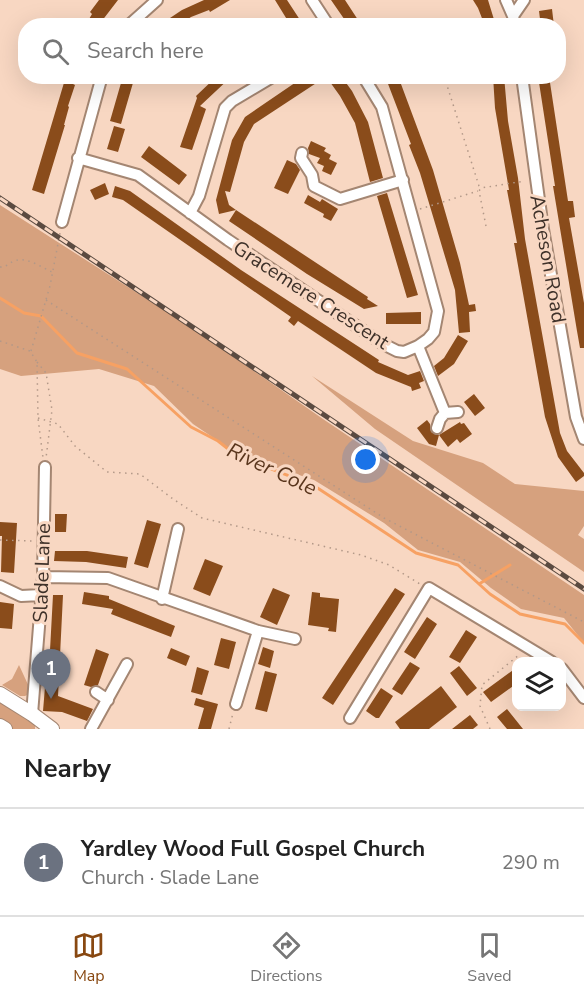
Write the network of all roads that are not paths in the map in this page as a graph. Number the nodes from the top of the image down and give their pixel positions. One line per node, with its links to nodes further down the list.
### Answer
1 (157, 0): 5 (street)
2 (312, 0): 6 (street)
3 (506, 0): 7 (street)
4 (524, 0): 8 (street)
5 (137, 18)
6 (324, 18)
7 (513, 18)
8 (515, 18)
9 (100, 84): 14 (street)
10 (261, 84): 16 (street)
11 (368, 84): 15 (street, Gracemere Crescent)
12 (523, 84): 22 (street, Acheson Road)
13 (302, 153): 15 (street)
14 (78, 158): 16 (street, Gracemere Crescent); 17 (street)
15 (403, 180): 18 (street, Gracemere Crescent)
16 (190, 213): 18 (street, Gracemere Crescent)
17 (62, 222)
18 (418, 346): 20 (street)
19 (458, 412): 20 (street)
20 (445, 413): 21 (street)
21 (437, 428)
22 (584, 439)
23 (45, 467): 25 (street, Slade Lane)
24 (178, 529): 28 (street)
25 (43, 576): 27 (street, Slade Lane); 28 (street)
26 (0, 586): 27 (street)
27 (41, 595): 40 (street, Slade Lane)
28 (162, 599): 29 (street)
29 (258, 631): 30 (street); 38 (street)
30 (295, 639)
31 (544, 657): 39 (street)
32 (127, 664): 37 (street)
33 (566, 675): 36 (street)
34 (96, 692): 37 (street)
35 (0, 694): 40 (street)
36 (584, 698)
37 (108, 700): 43 (street)
38 (236, 704)
39 (350, 718)
40 (42, 723)
41 (0, 726): 42 (street)
42 (5, 729)
43 (91, 729)

